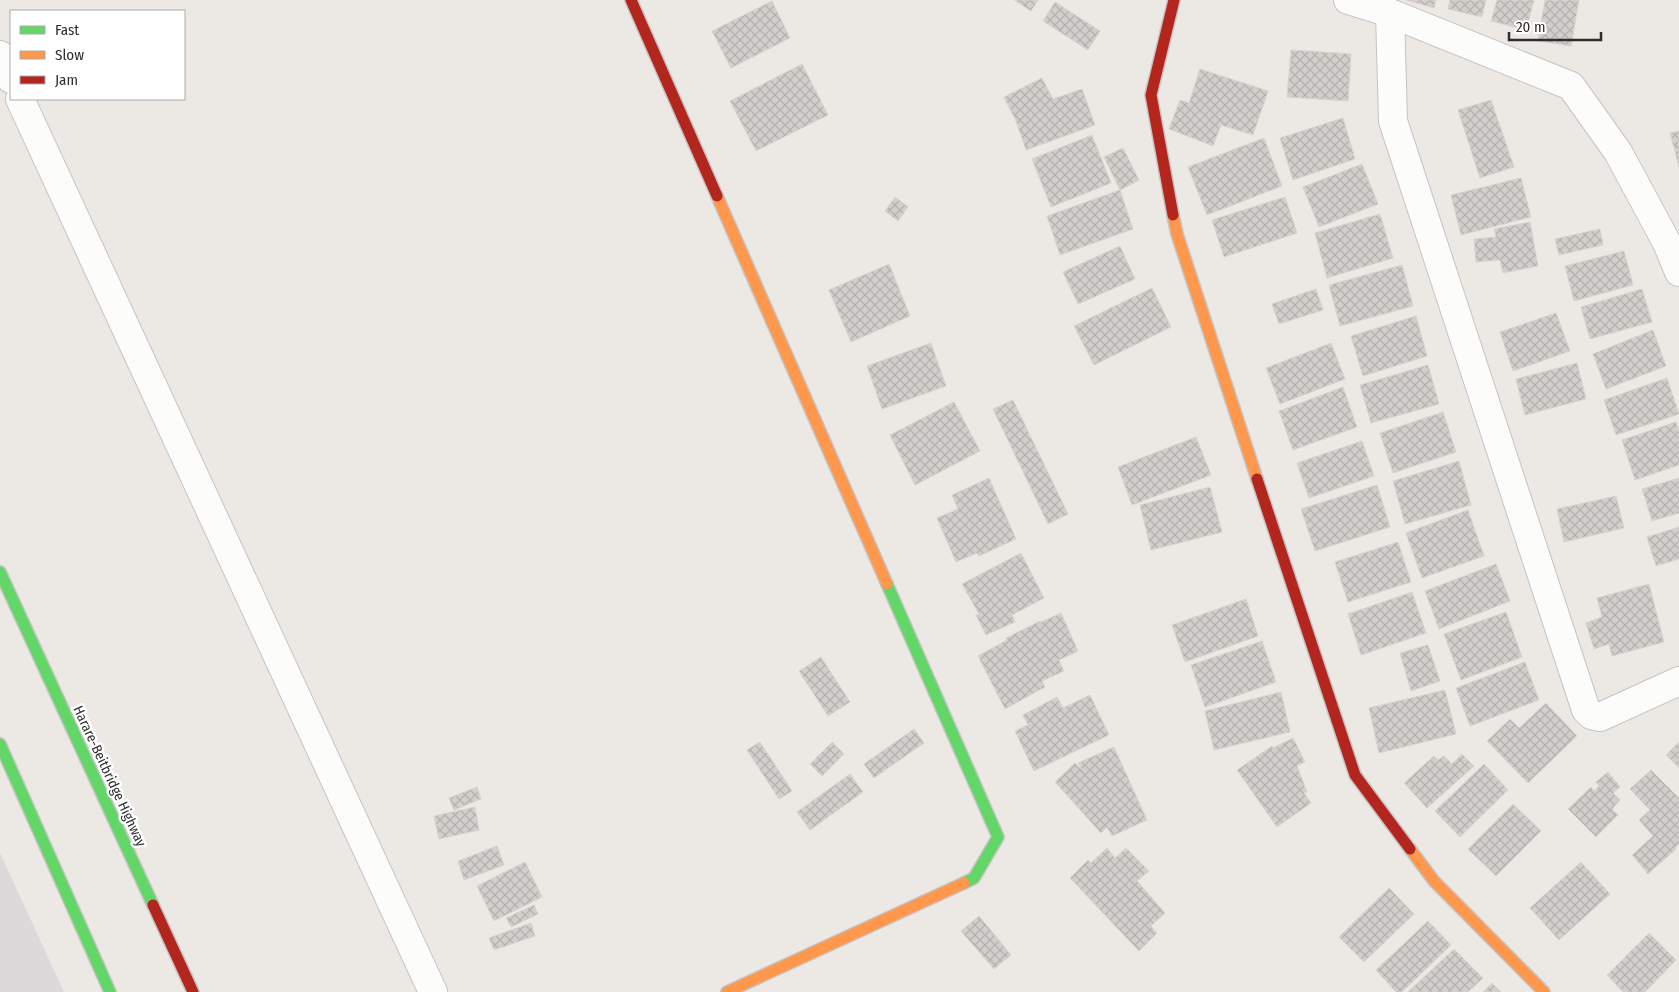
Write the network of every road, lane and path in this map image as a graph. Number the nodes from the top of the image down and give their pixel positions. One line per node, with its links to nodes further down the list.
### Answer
1 (632, 0): 12 (main road)
2 (1174, 0): 16 (main road)
3 (1348, 0): 4 (street)
4 (1390, 13): 8 (street); 10 (street)
5 (0, 55): 6 (street)
6 (10, 77)
7 (20, 100): 15 (street)
8 (1679, 272)
9 (0, 572): 14 (main road, Harare-Beitbridge Highway)
10 (1679, 681)
11 (0, 744): 13 (main road)
12 (744, 989)
13 (110, 992)
14 (193, 992)
15 (433, 992)
16 (1544, 992)

